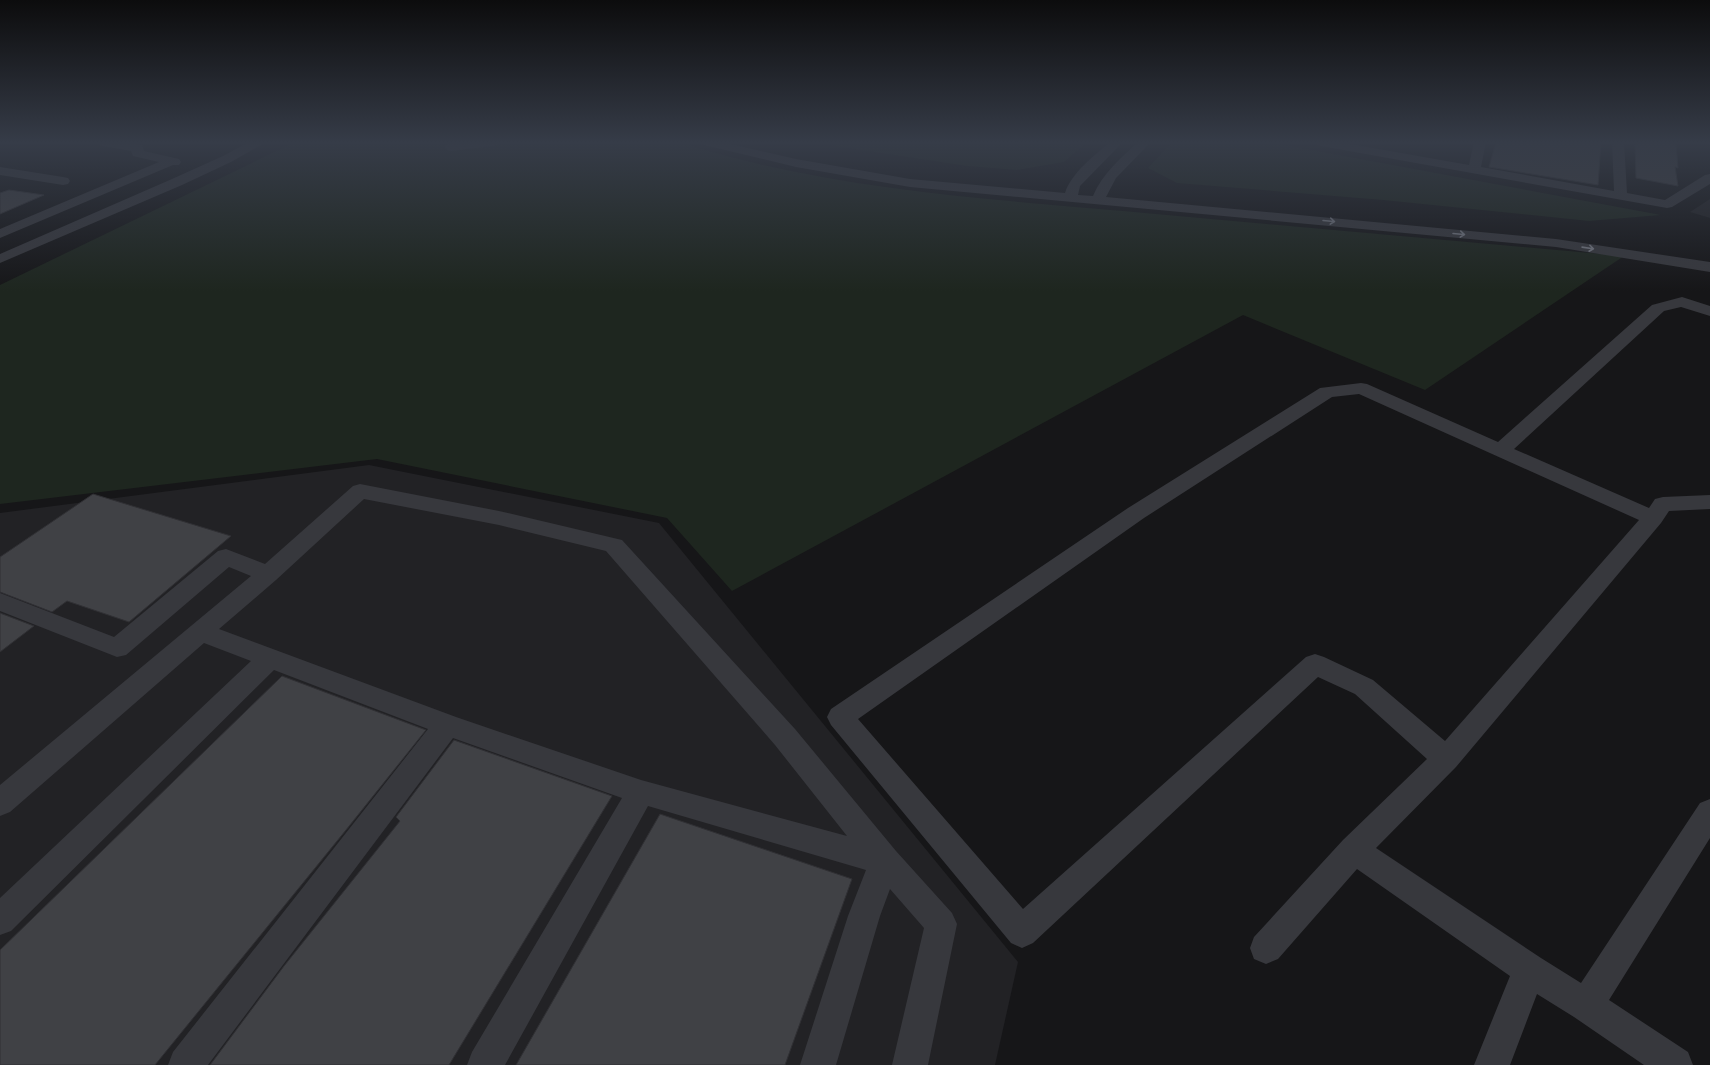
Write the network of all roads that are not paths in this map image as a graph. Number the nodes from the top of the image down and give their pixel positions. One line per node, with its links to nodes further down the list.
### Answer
1 (100, 192): 11 (street)
2 (154, 192): 12 (street)
3 (1067, 192): 4 (street)
4 (1072, 192): 9 (street)
5 (1108, 192): 9 (street)
6 (1598, 192): 10 (street)
7 (1621, 192): 10 (street)
8 (1687, 192): 10 (street)
9 (1100, 194): 13 (street, one-way to 13)
10 (1621, 196)
11 (0, 234)
12 (0, 258)
13 (1710, 267)
14 (1710, 311): 15 (street)
15 (1501, 450): 17 (street); 23 (street)
16 (1710, 502): 17 (street)
17 (1653, 518): 23 (street)
18 (268, 574): 19 (street); 20 (street); 28 (street)
19 (0, 602)
20 (200, 632): 21 (street); 25 (street)
21 (271, 658): 22 (street); 29 (street)
22 (447, 725): 24 (street); 33 (street)
23 (1446, 759): 27 (street)
24 (641, 792): 28 (street); 34 (street)
25 (0, 803)
26 (1710, 812): 32 (street)
27 (1354, 850): 30 (street); 31 (street)
28 (885, 861): 35 (street); 36 (street)
29 (0, 920)
30 (1266, 948)
31 (1529, 970): 32 (street); 37 (street)
32 (1586, 1005): 38 (street)
33 (186, 1065)
34 (485, 1065)
35 (818, 1065)
36 (910, 1065)
37 (1492, 1065)
38 (1675, 1065)

